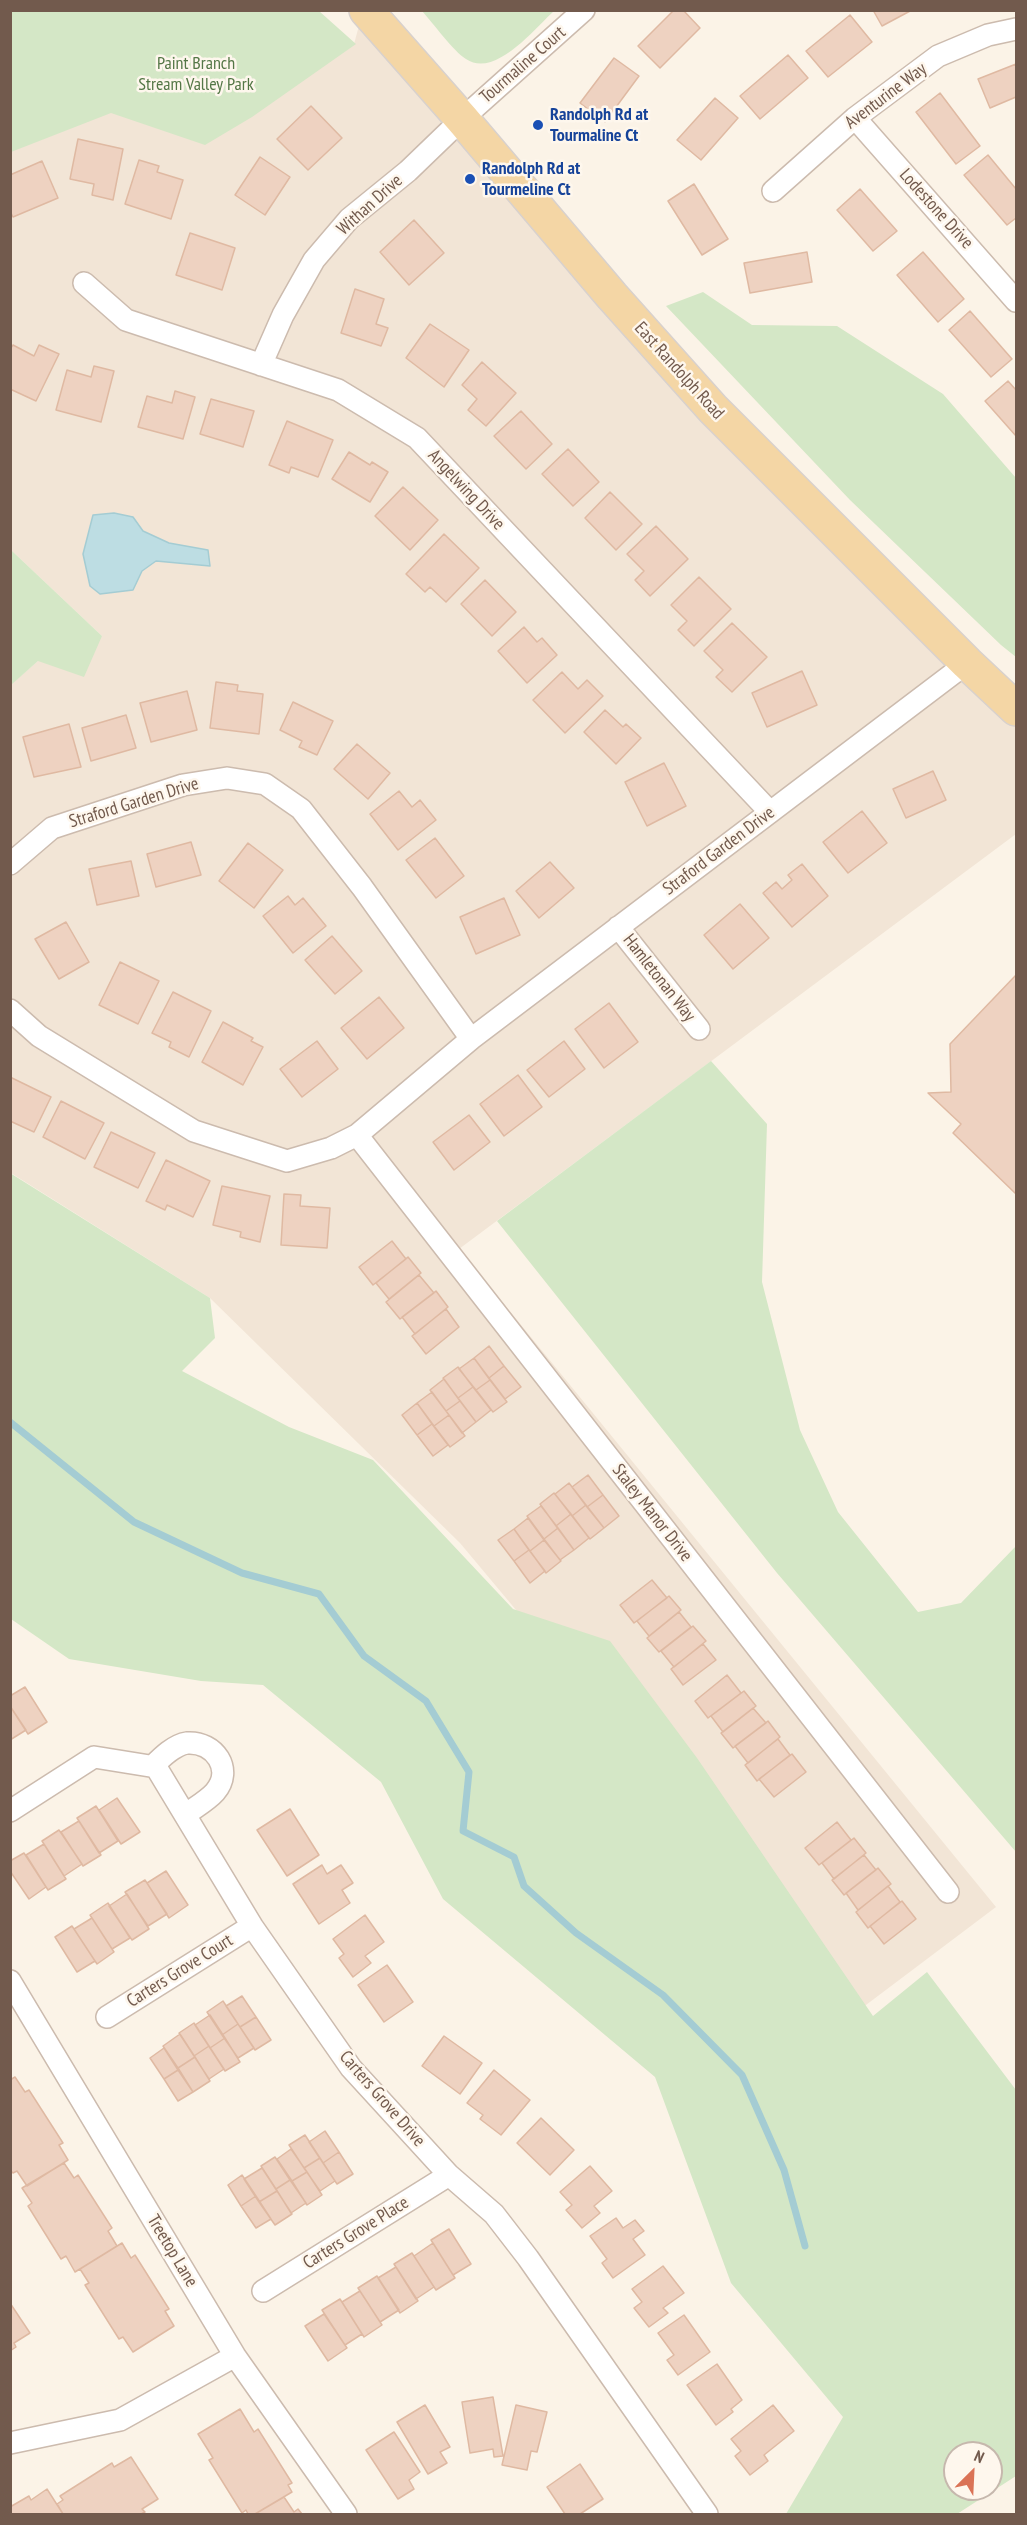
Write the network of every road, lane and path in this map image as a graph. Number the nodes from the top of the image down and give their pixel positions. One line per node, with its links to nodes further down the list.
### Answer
1 (366, 10): 5 (main road, East Randolph Road)
2 (584, 10): 5 (street, Tourmaline Court)
3 (1017, 29): 4 (street, Aventurine Way)
4 (855, 118): 6 (street, Aventurine Way); 8 (street, Lodestone Drive)
5 (462, 119): 9 (street, Withan Drive); 10 (main road, East Randolph Road)
6 (773, 191)
7 (84, 283): 9 (street, Angelwing Drive)
8 (1017, 301)
9 (261, 365): 12 (street, Angelwing Drive)
10 (967, 663): 11 (main road, East Randolph Road); 12 (street, Straford Garden Drive)
11 (1017, 709)
12 (770, 812): 14 (street, Straford Garden Drive)
13 (10, 864): 17 (street, Straford Garden Drive)
14 (618, 927): 16 (street, Hamletonan Way); 17 (street, Straford Garden Drive)
15 (10, 1010): 18 (street, Straford Garden Drive)
16 (699, 1029)
17 (471, 1039): 18 (street, Straford Garden Drive)
18 (357, 1135): 22 (street, Staley Manor Drive)
19 (153, 1766): 20 (street); 21 (street, Carters Grove Drive); 21 (street)
20 (10, 1811)
21 (185, 1815): 23 (street, Carters Grove Drive)
22 (948, 1892)
23 (252, 1926): 25 (street, Carters Grove Court); 26 (street, Carters Grove Drive)
24 (10, 1981): 28 (street, Treetop Lane)
25 (107, 2017)
26 (449, 2175): 27 (street, Carters Grove Place); 31 (street, Carters Grove Drive)
27 (263, 2291)
28 (235, 2356): 29 (street); 30 (street, Treetop Lane)
29 (10, 2443)
30 (345, 2514)
31 (707, 2514)

